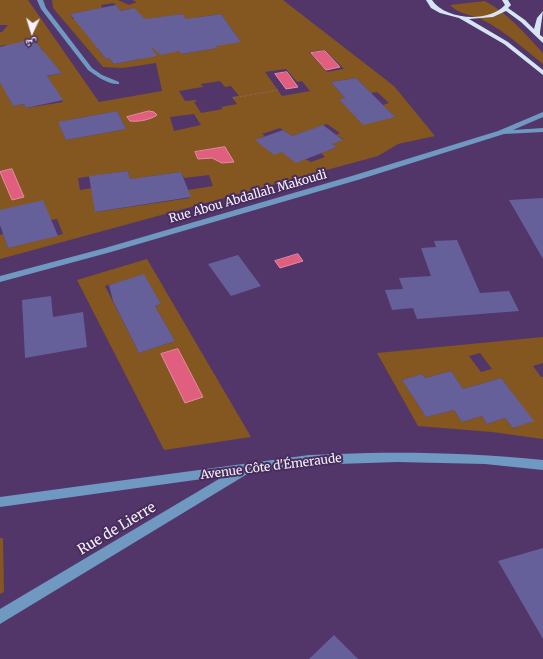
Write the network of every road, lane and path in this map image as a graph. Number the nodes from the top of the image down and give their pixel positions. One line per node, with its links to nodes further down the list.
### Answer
1 (40, 0): 10 (street)
2 (505, 0): 4 (main road)
3 (428, 1): 6 (main road)
4 (506, 9): 6 (main road); 7 (main road)
5 (543, 13): 7 (main road)
6 (461, 17): 9 (main road)
7 (536, 35): 8 (main road)
8 (543, 41)
9 (543, 73)
10 (117, 83)
11 (278, 90): 12 (path)
12 (233, 98)
13 (543, 114): 15 (street, Rue Abou Abdallah Makoudi)
14 (543, 130): 15 (street, Rue Abou Abdallah Makoudi)
15 (501, 133): 16 (street, Rue Abou Abdallah Makoudi)
16 (0, 279)
17 (543, 465): 18 (street, Avenue Côte d'Émeraude)
18 (250, 467): 19 (street, Avenue Côte d'Émeraude); 20 (street, Rue de Lierre)
19 (0, 502)
20 (0, 618)

